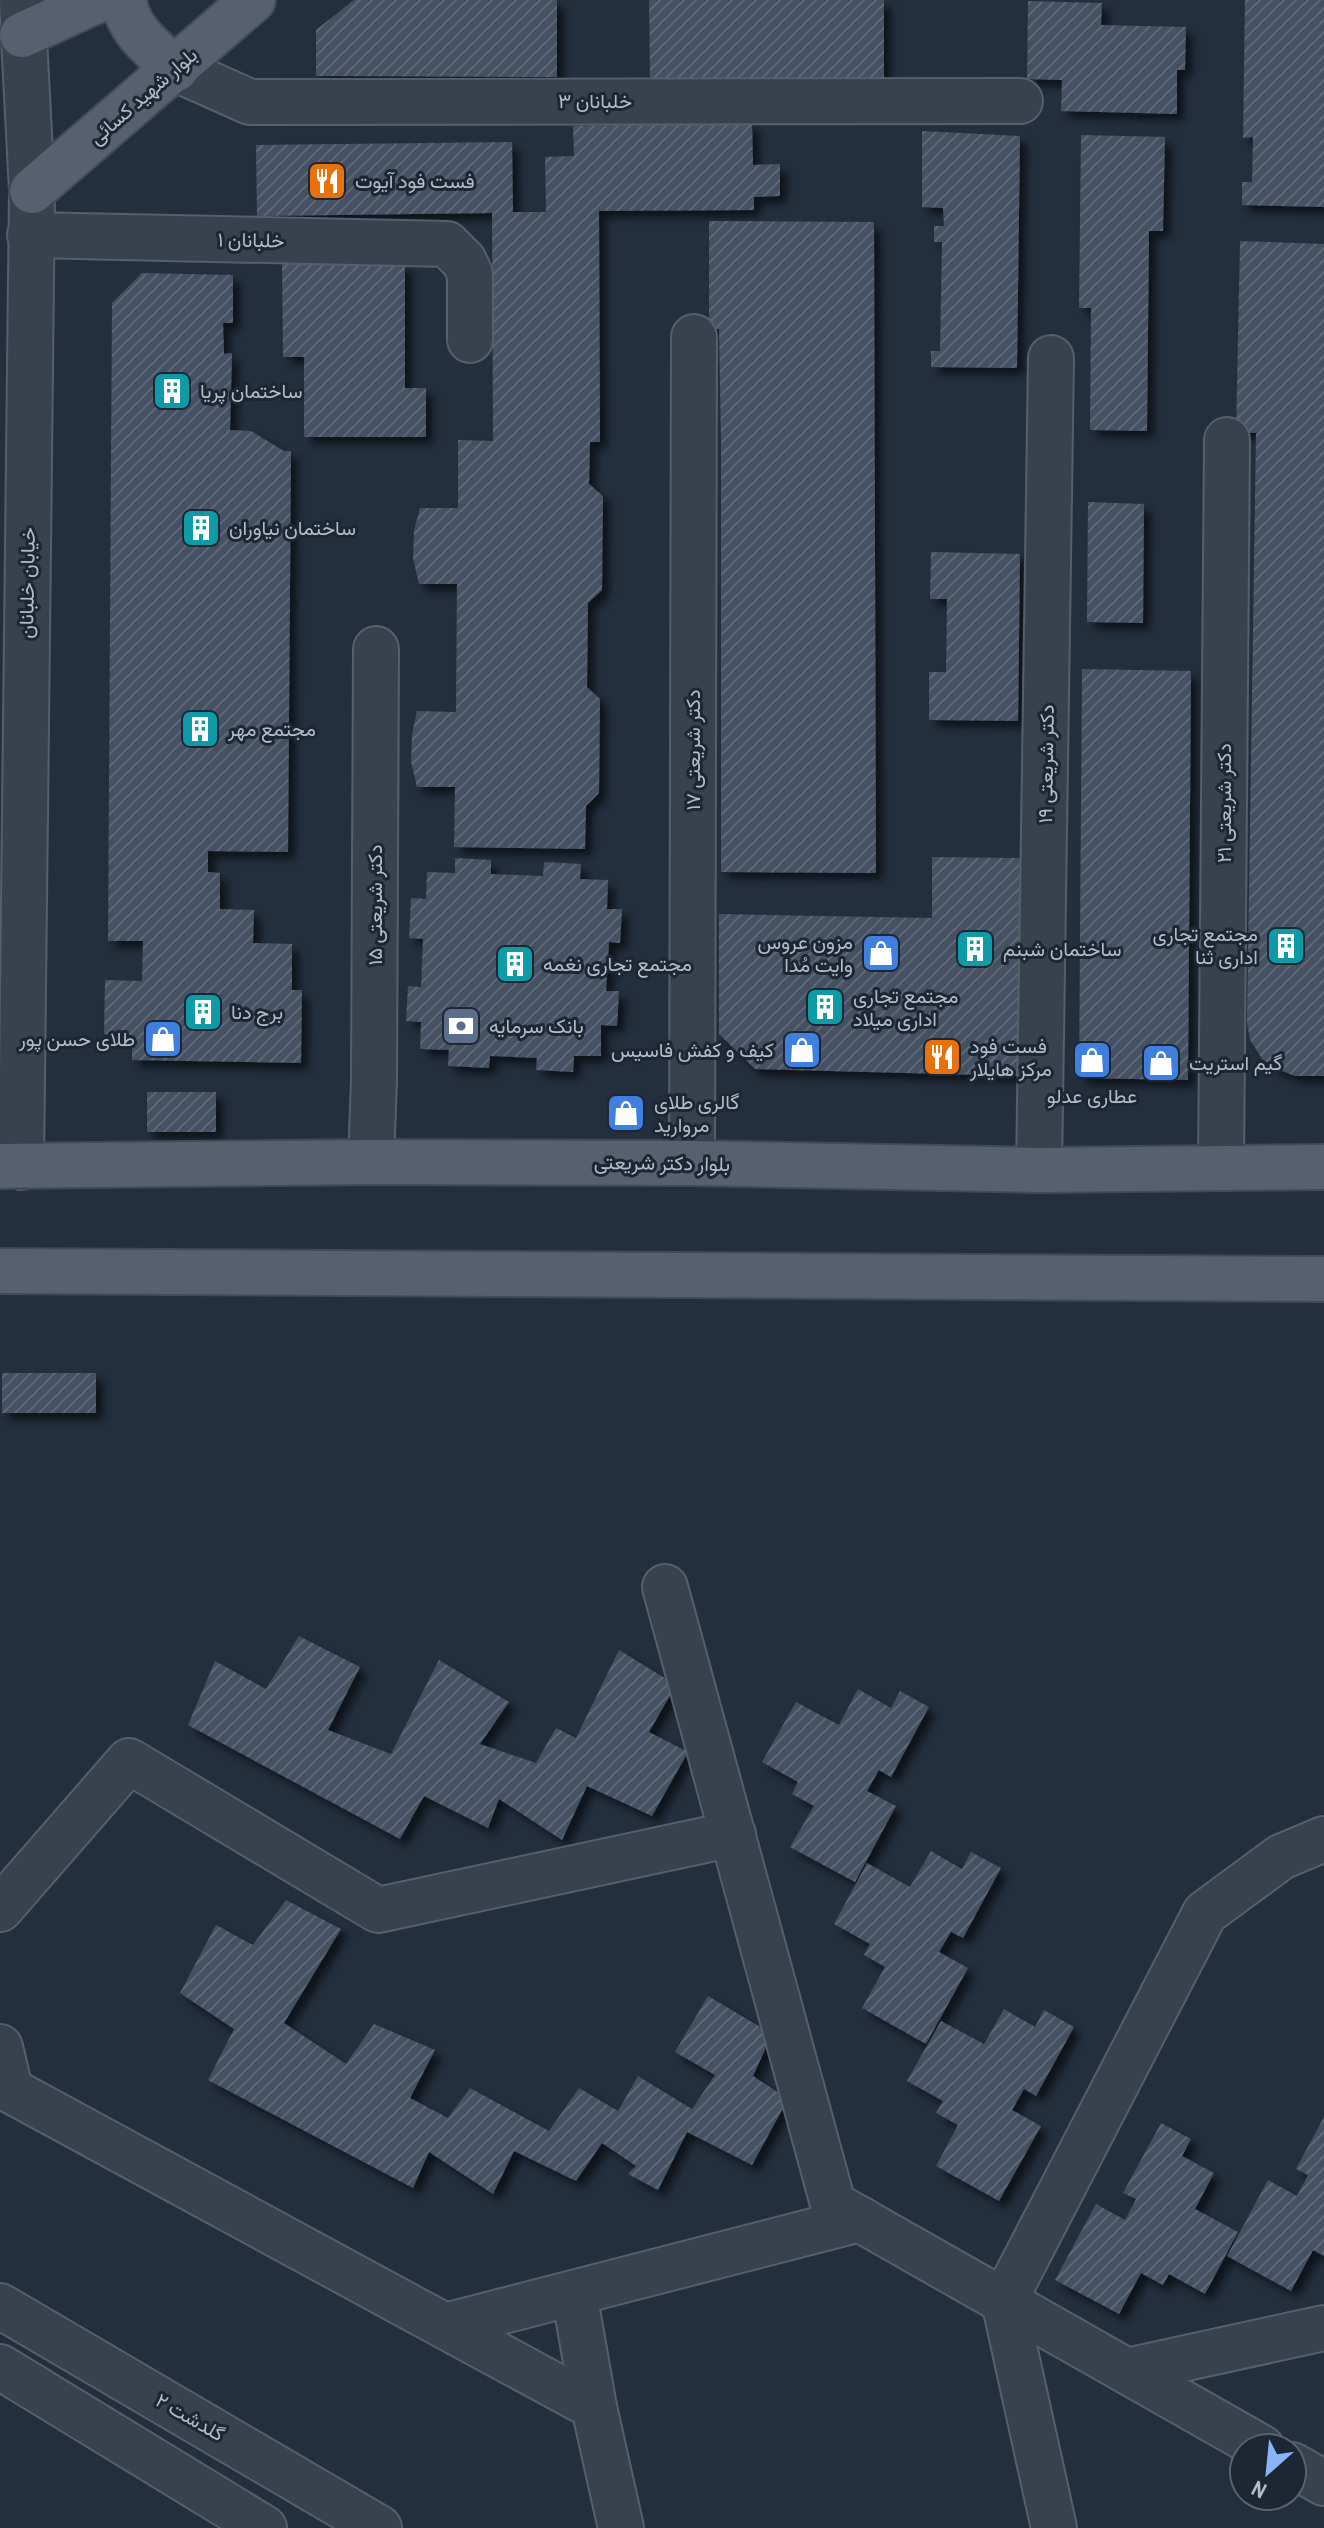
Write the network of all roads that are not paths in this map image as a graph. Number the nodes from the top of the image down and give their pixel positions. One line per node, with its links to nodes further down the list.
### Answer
1 (98, 0): 4 (main road)
2 (124, 0): 5 (main road)
3 (253, 0): 5 (main road, بلوار شهید کسائی)
4 (22, 18): 7 (street, خیابان خلبانان)
5 (176, 69): 6 (street, ۳ خلبانان); 7 (main road, بلوار شهید کسائی)
6 (1020, 101)
7 (21, 214): 9 (street, ۱ خلبانان); 15 (street, خیابان خلبانان)
8 (694, 337): 14 (street, ۱۷ دکتر شریعتی)
9 (470, 340)
10 (1051, 358): 18 (street, ۱۹ دکتر شریعتی)
11 (1227, 440): 16 (street, ۲۱ دکتر شریعتی)
12 (376, 649): 13 (street, ۱۵ دکتر شریعتی)
13 (371, 1162): 14 (main road, بلوار دکتر شریعتی); 15 (main road, بلوار دکتر شریعتی)
14 (692, 1163): 18 (main road, بلوار دکتر شریعتی)
15 (10, 1166)
16 (1221, 1166): 17 (main road, بلوار دکتر شریعتی); 18 (main road, بلوار دکتر شریعتی)
17 (1324, 1167)
18 (1039, 1170)
19 (0, 1271): 20 (main road)
20 (1324, 1279)
21 (665, 1587): 22 (street)
22 (733, 1834): 24 (street); 26 (street)
23 (1324, 1839): 28 (street)
24 (0, 1909)
25 (0, 2047): 30 (street)
26 (860, 2219): 27 (street); 28 (street)
27 (574, 2293): 30 (street); 34 (street)
28 (1004, 2301): 33 (street); 39 (street)
29 (0, 2306): 37 (street, گلدشت ۲)
30 (445, 2326): 34 (street)
31 (1324, 2328): 33 (street)
32 (0, 2367): 36 (street)
33 (1127, 2371): 35 (street)
34 (594, 2407): 38 (street)
35 (1234, 2432)
36 (264, 2528)
37 (379, 2528)
38 (621, 2528)
39 (1054, 2528)

